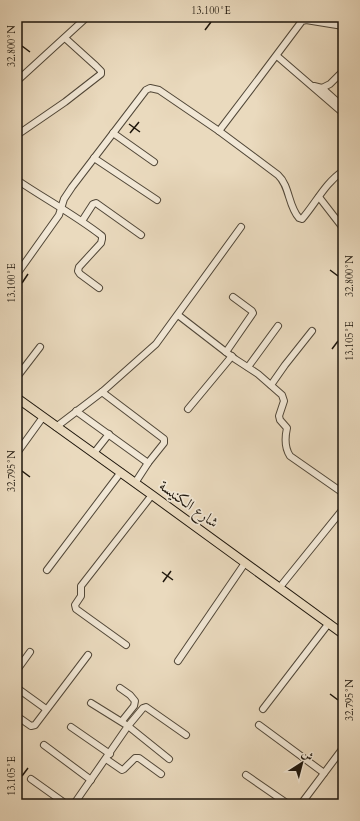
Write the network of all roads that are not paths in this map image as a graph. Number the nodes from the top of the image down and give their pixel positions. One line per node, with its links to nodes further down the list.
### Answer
1 (87, 17): 5 (street)
2 (299, 17): 3 (street)
3 (298, 24): 4 (street); 6 (street)
4 (343, 26)
5 (65, 38): 8 (street); 15 (street)
6 (277, 56): 9 (street); 13 (street)
7 (343, 71): 10 (street)
8 (17, 81)
9 (312, 86): 10 (street); 12 (street)
10 (322, 88): 11 (street)
11 (343, 106)
12 (343, 113)
13 (219, 131): 14 (street); 20 (street)
14 (113, 133): 16 (street); 17 (street)
15 (17, 136)
16 (94, 158): 21 (street); 22 (street)
17 (154, 162)
18 (343, 171): 20 (street)
19 (17, 180): 22 (street)
20 (319, 197): 25 (street)
21 (157, 200)
22 (62, 208): 23 (street); 27 (street)
23 (82, 221): 26 (street); 28 (street)
24 (241, 227): 30 (street)
25 (343, 228)
26 (141, 234)
27 (17, 274)
28 (99, 288)
29 (233, 297): 34 (street)
30 (178, 315): 34 (street); 39 (street)
31 (278, 326): 36 (street)
32 (312, 331): 38 (street)
33 (40, 347): 37 (street)
34 (226, 352): 35 (street)
35 (232, 356): 36 (street); 41 (street)
36 (248, 367): 38 (street)
37 (17, 378)
38 (271, 385): 51 (street)
39 (102, 392): 42 (street); 48 (street)
40 (17, 398): 43 (main road, شارع الكنيسة)
41 (188, 409)
42 (76, 411): 44 (street); 45 (street)
43 (43, 418): 44 (main road, شارع الكنيسة); 47 (street)
44 (56, 427): 46 (main road, شارع الكنيسة)
45 (109, 434): 46 (street); 48 (street)
46 (94, 453): 49 (main road, شارع الكنيسة)
47 (17, 454)
48 (148, 463): 50 (street)
49 (121, 472): 50 (main road, شارع الكنيسة); 55 (street)
50 (135, 483): 52 (main road, شارع الكنيسة)
51 (343, 493)
52 (152, 495): 54 (main road, شارع الكنيسة); 59 (street)
53 (343, 509): 56 (street)
54 (245, 563): 56 (main road, شارع الكنيسة); 63 (street)
55 (47, 570)
56 (280, 587): 57 (main road, شارع الكنيسة)
57 (328, 623): 58 (main road, شارع الكنيسة); 70 (street)
58 (343, 634)
59 (126, 645)
60 (30, 652): 64 (street)
61 (88, 655): 69 (street)
62 (17, 657): 64 (street)
63 (178, 661)
64 (23, 662): 65 (street)
65 (17, 670)
66 (17, 688): 69 (street)
67 (120, 688): 71 (street)
68 (91, 703): 71 (street)
69 (46, 709): 72 (street)
70 (263, 709)
71 (122, 721): 74 (street)
72 (17, 724)
73 (259, 725): 81 (street)
74 (128, 726): 76 (street); 79 (street); 80 (street)
75 (71, 727): 79 (street)
76 (186, 735)
77 (44, 745): 85 (street)
78 (343, 748): 81 (street)
79 (108, 757): 82 (street); 85 (street)
80 (169, 759)
81 (324, 773): 89 (street)
82 (161, 774)
83 (246, 775): 88 (street)
84 (31, 779): 86 (street)
85 (91, 780): 87 (street)
86 (66, 804)
87 (74, 804)
88 (288, 804)
89 (300, 804)

